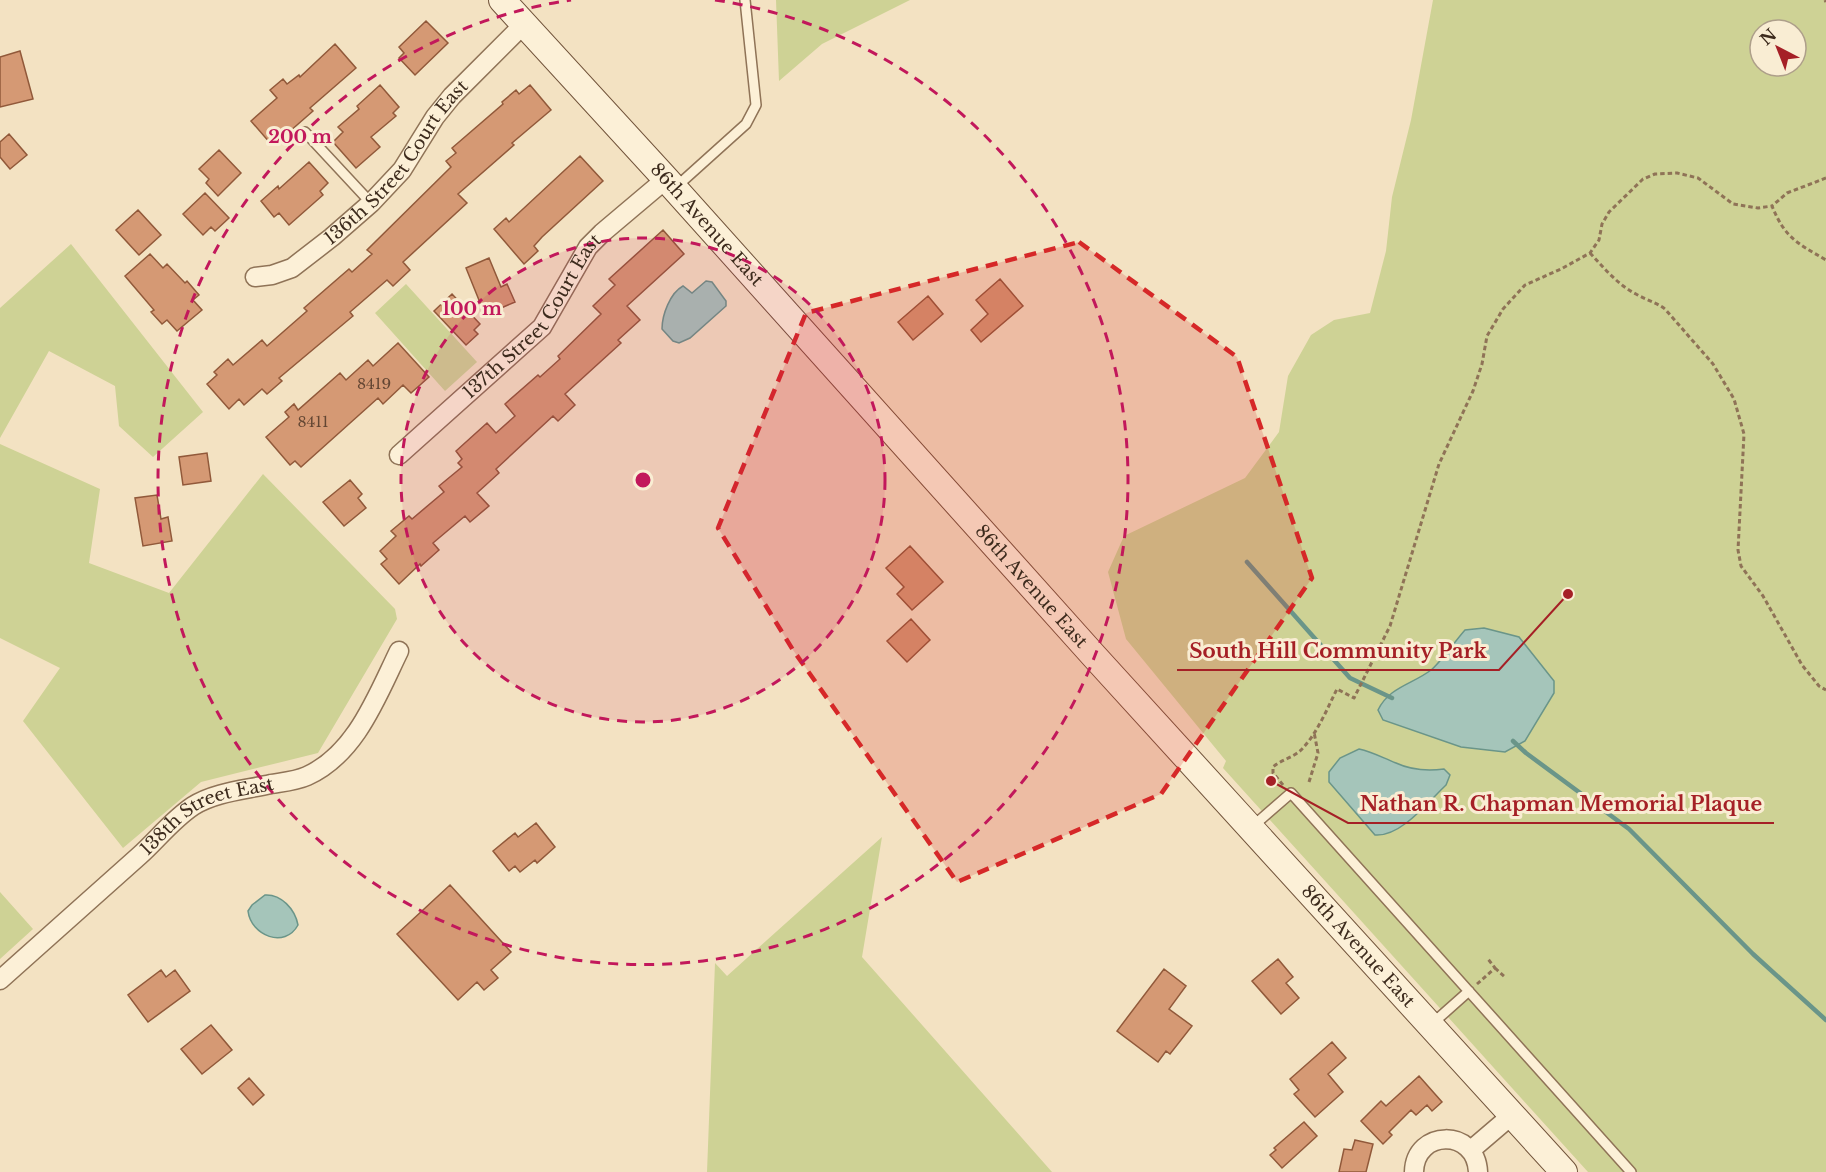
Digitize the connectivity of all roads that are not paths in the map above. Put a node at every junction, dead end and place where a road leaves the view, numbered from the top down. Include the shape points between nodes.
1 (502, 0) edge
2 (745, 0) edge
3 (524, 24) junction
4 (305, 132) dead end
5 (670, 184) junction
6 (371, 203) junction
7 (255, 277) dead end
8 (399, 455) dead end
9 (399, 651) dead end
10 (1251, 828) junction
11 (0, 980) edge
12 (1469, 992) junction
13 (1431, 1025) junction
14 (1512, 1115) junction
15 (1471, 1150) junction
16 (1414, 1172) edge
17 (1478, 1172) edge
18 (1564, 1172) edge
19 (1631, 1172) edge

1 - 3 street, 86th Avenue East
2 - 5 lane via 756,105 746,124
3 - 5 street, 86th Avenue East
3 - 6 street, 136th Street Court East via 452,96 402,170
4 - 6 lane
5 - 8 street, 137th Street Court East via 602,233 588,248 542,327
5 - 10 street, 86th Avenue East
6 - 7 street, 136th Street Court East via 292,268
9 - 11 street, 138th Street East via 369,713 352,739 325,766 305,777 228,793 194,805
10 - 12 lane via 1290,793
10 - 13 street, 86th Avenue East
12 - 13 lane
12 - 19 lane
13 - 14 street, 86th Avenue East
14 - 15 street
14 - 18 street, 86th Avenue East
15 - 16 street via 1454,1140 1438,1140 1423,1149
15 - 17 street

